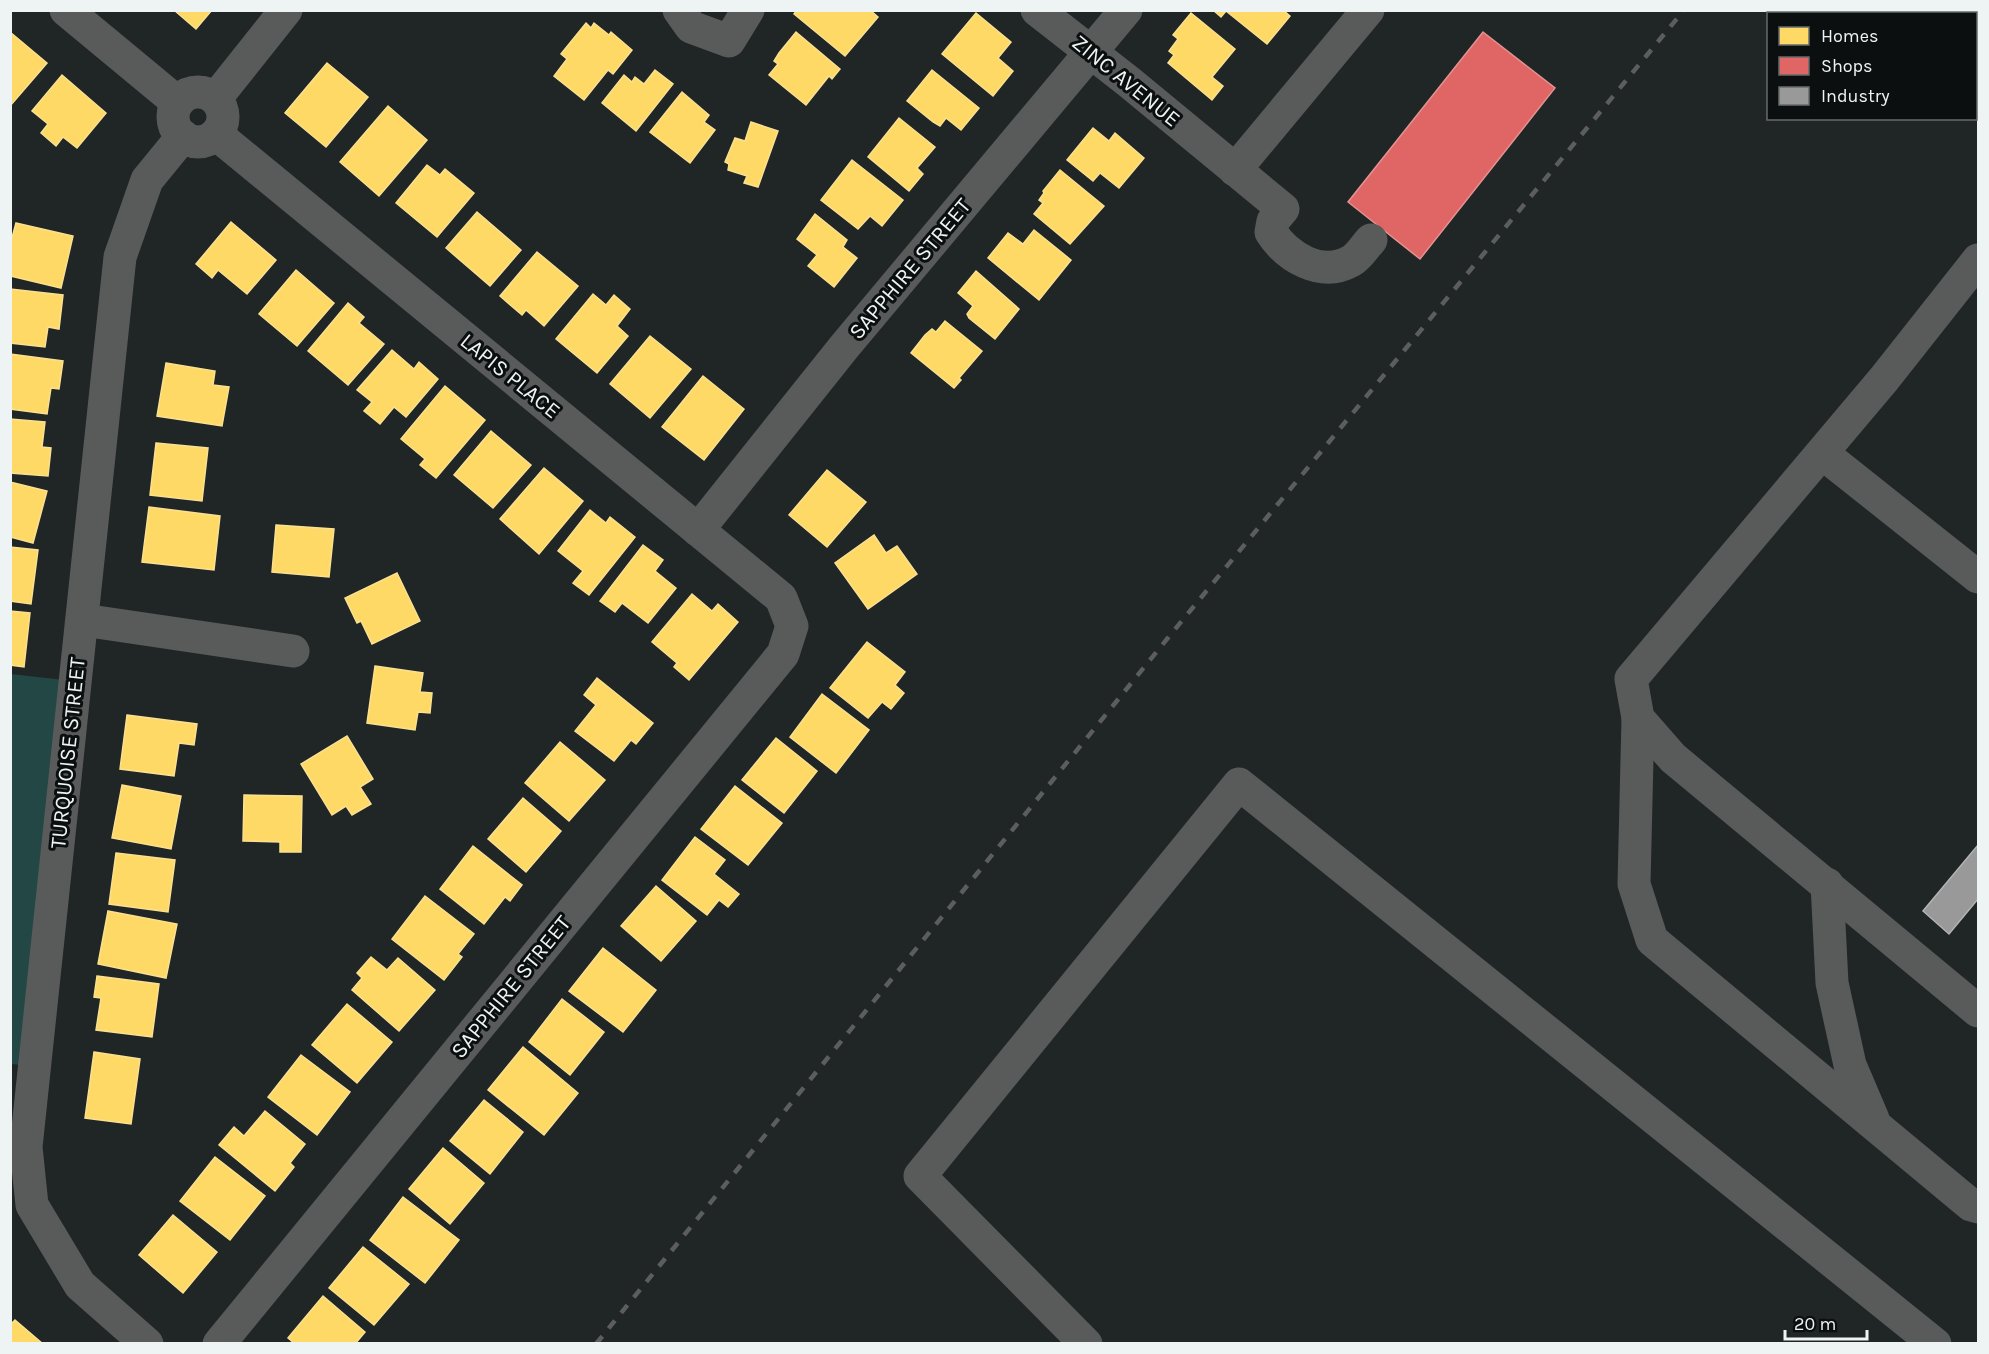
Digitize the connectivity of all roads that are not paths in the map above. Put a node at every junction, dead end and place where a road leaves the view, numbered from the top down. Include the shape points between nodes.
1 (66, 10) edge
2 (286, 10) edge
3 (679, 10) edge
4 (748, 10) edge
5 (1037, 10) edge
6 (1126, 10) edge
7 (1368, 10) edge
8 (1091, 53) junction
9 (216, 98) junction
10 (177, 102) junction
11 (216, 134) junction
12 (183, 136) junction
13 (1224, 161) junction
14 (1371, 240) dead end
15 (1978, 260) edge
16 (1822, 453) junction
17 (698, 530) junction
18 (1978, 577) edge
19 (83, 620) junction
20 (792, 626) joint
21 (293, 651) dead end
22 (1638, 718) junction
23 (1827, 884) junction
24 (1978, 1011) edge
25 (1875, 1123) junction
26 (1978, 1207) edge
27 (147, 1344) edge
28 (219, 1344) edge
29 (1086, 1344) edge
30 (1935, 1344) edge

1 - 10 street
2 - 9 street
3 - 4 street via 691,27 729,41
5 - 8 street, ZINC AVENUE
6 - 8 street, SAPPHIRE STREET
7 - 13 street
8 - 13 street, ZINC AVENUE
8 - 17 street, SAPPHIRE STREET via 844,347
9 - 10 street via 192,92
9 - 11 street via 224,118
10 - 12 street via 174,124
11 - 12 street via 201,142
11 - 17 street, LAPIS PLACE
12 - 19 street, TURQUOISE STREET via 147,180 120,256
13 - 14 street, ZINC AVENUE via 1283,209 1271,232 1281,247 1298,260 1313,266 1335,266 1352,261
15 - 16 street
16 - 18 street
16 - 22 street via 1631,679
17 - 20 street, LAPIS PLACE via 781,598
19 - 21 street
19 - 27 street, TURQUOISE STREET via 26,1147 33,1205 80,1286
20 - 28 street, SAPPHIRE STREET via 783,654
22 - 23 street via 1673,758
22 - 25 street via 1634,884 1652,940
23 - 24 street
23 - 25 street via 1832,983 1850,1065
25 - 26 street
29 - 30 street via 920,1176 1239,784

